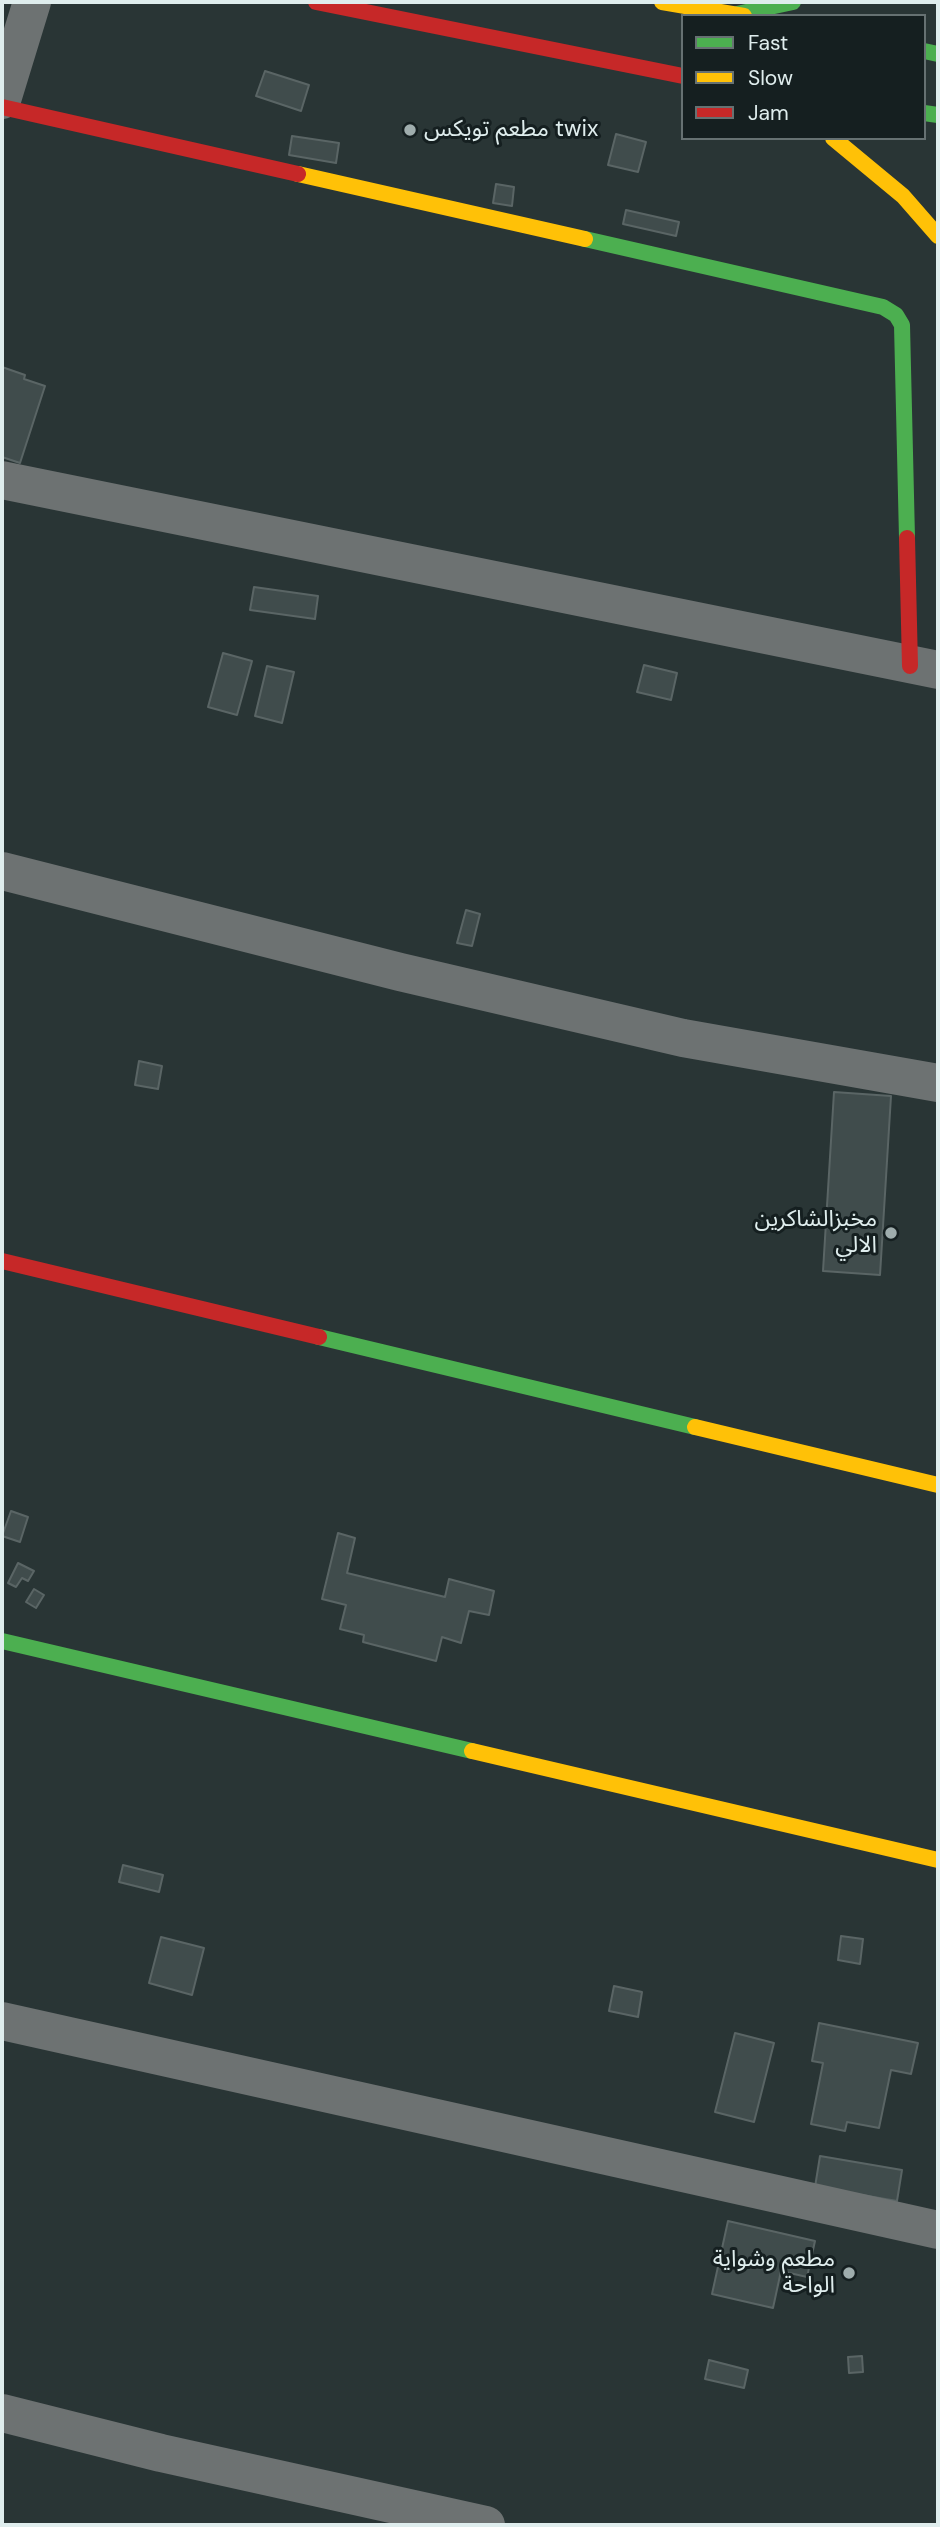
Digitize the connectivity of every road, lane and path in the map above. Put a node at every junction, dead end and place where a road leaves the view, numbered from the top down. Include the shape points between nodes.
1 (31, 2) edge
2 (316, 2) edge
3 (662, 2) edge
4 (793, 2) edge
5 (734, 14) edge
6 (744, 14) edge
7 (681, 76) edge
8 (2, 100) edge
9 (2, 107) edge
10 (836, 140) edge
11 (938, 236) edge
12 (2, 480) edge
13 (924, 668) edge
14 (2, 871) edge
15 (938, 1083) edge
16 (2, 1261) edge
17 (938, 1485) edge
18 (2, 1641) edge
19 (938, 1860) edge
20 (2, 2021) edge
21 (938, 2230) edge
22 (2, 2413) edge
23 (486, 2525) edge

1 - 8 street
2 - 7 main road
3 - 5 main road
4 - 6 main road
9 - 13 main road via 883,307 896,315 902,326
10 - 11 main road via 892,185
12 - 13 street
14 - 15 street via 683,1038
16 - 17 main road
18 - 19 main road
20 - 21 street
22 - 23 street

